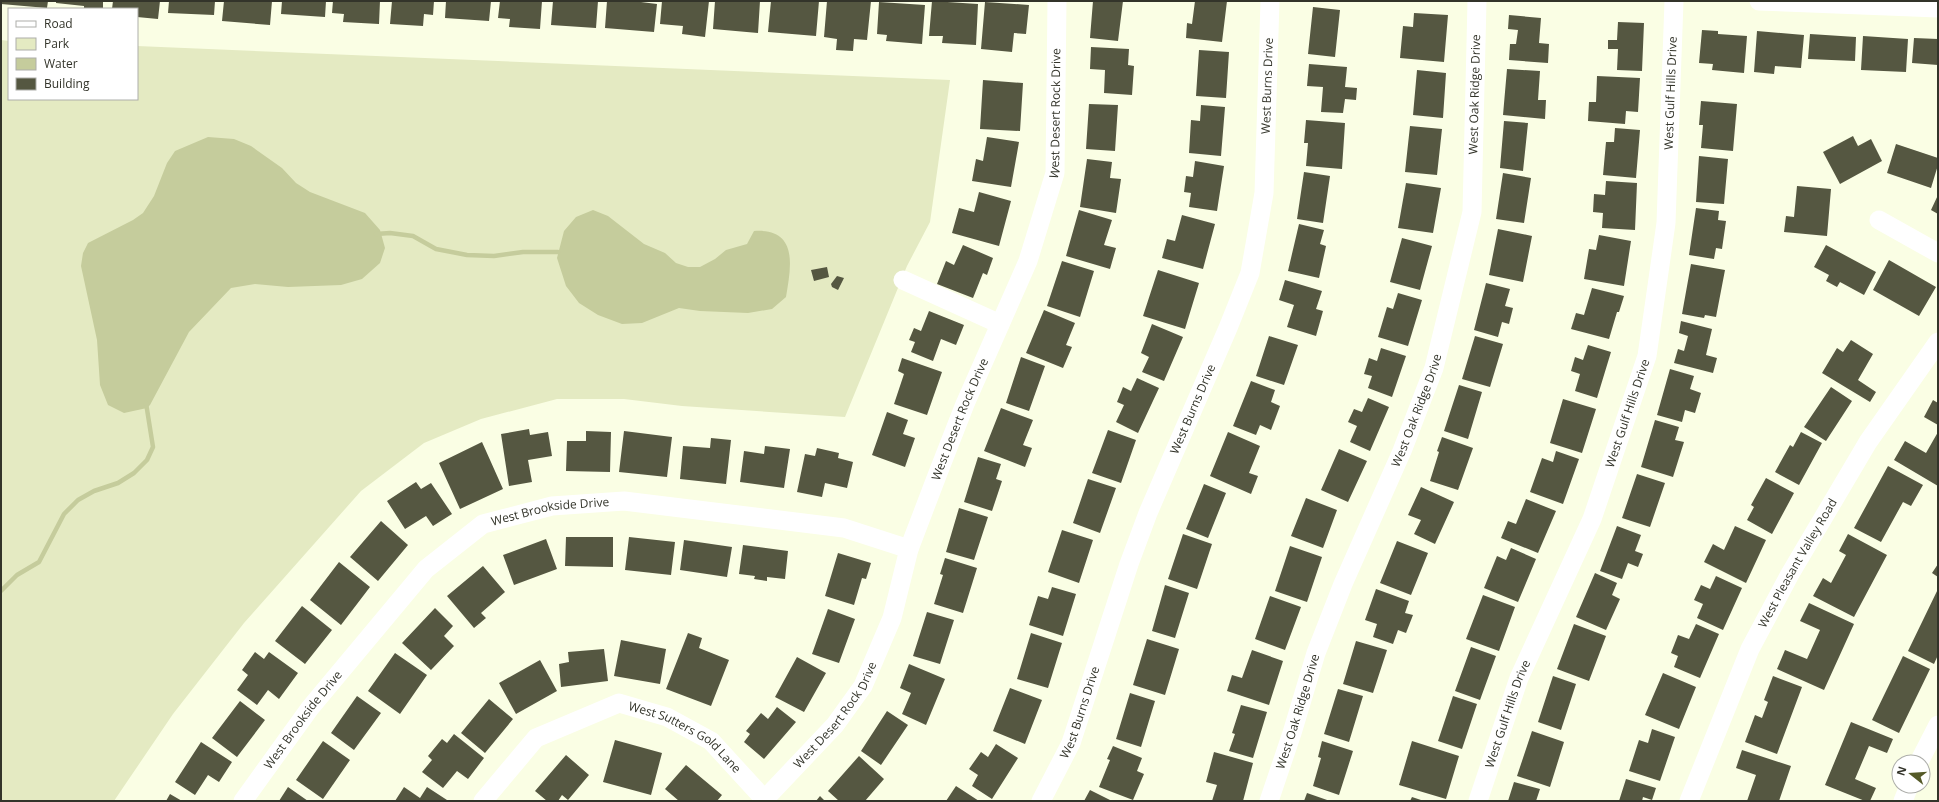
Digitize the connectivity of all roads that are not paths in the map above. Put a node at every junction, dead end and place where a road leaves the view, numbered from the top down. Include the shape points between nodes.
1 (1057, 1) edge
2 (1270, 1) edge
3 (1477, 1) edge
4 (1674, 1) edge
5 (1759, 1) edge
6 (1938, 8) edge
7 (1879, 220) dead end
8 (1938, 254) edge
9 (903, 280) dead end
10 (1000, 324) junction
11 (1938, 342) edge
12 (909, 549) junction
13 (1938, 725) edge
14 (1923, 754) edge
15 (764, 800) edge
16 (243, 801) edge
17 (483, 801) edge
18 (1040, 801) edge
19 (1269, 801) edge
20 (1478, 801) edge
21 (1689, 801) edge

1 - 10 street, West Desert Rock Drive via 1055,173 1028,261
2 - 18 street, West Burns Drive via 1264,193 1250,273 1148,513 1071,743
3 - 19 street, West Oak Ridge Drive via 1472,212 1434,368 1319,646
4 - 20 street, West Gulf Hills Drive via 1666,223 1646,356 1592,519 1519,678
5 - 6 street
7 - 8 street
9 - 10 street
10 - 12 street, West Desert Rock Drive via 965,404
11 - 21 street, West Pleasant Valley Road via 1868,442 1790,574 1750,649
12 - 15 street, West Desert Rock Drive via 892,618 863,686 835,725
12 - 16 street, West Brookside Drive via 844,528 624,501 552,506 483,524 426,569 310,708
13 - 14 street
15 - 17 street, West Sutters Gold Lane via 712,741 667,717 620,703 536,738

